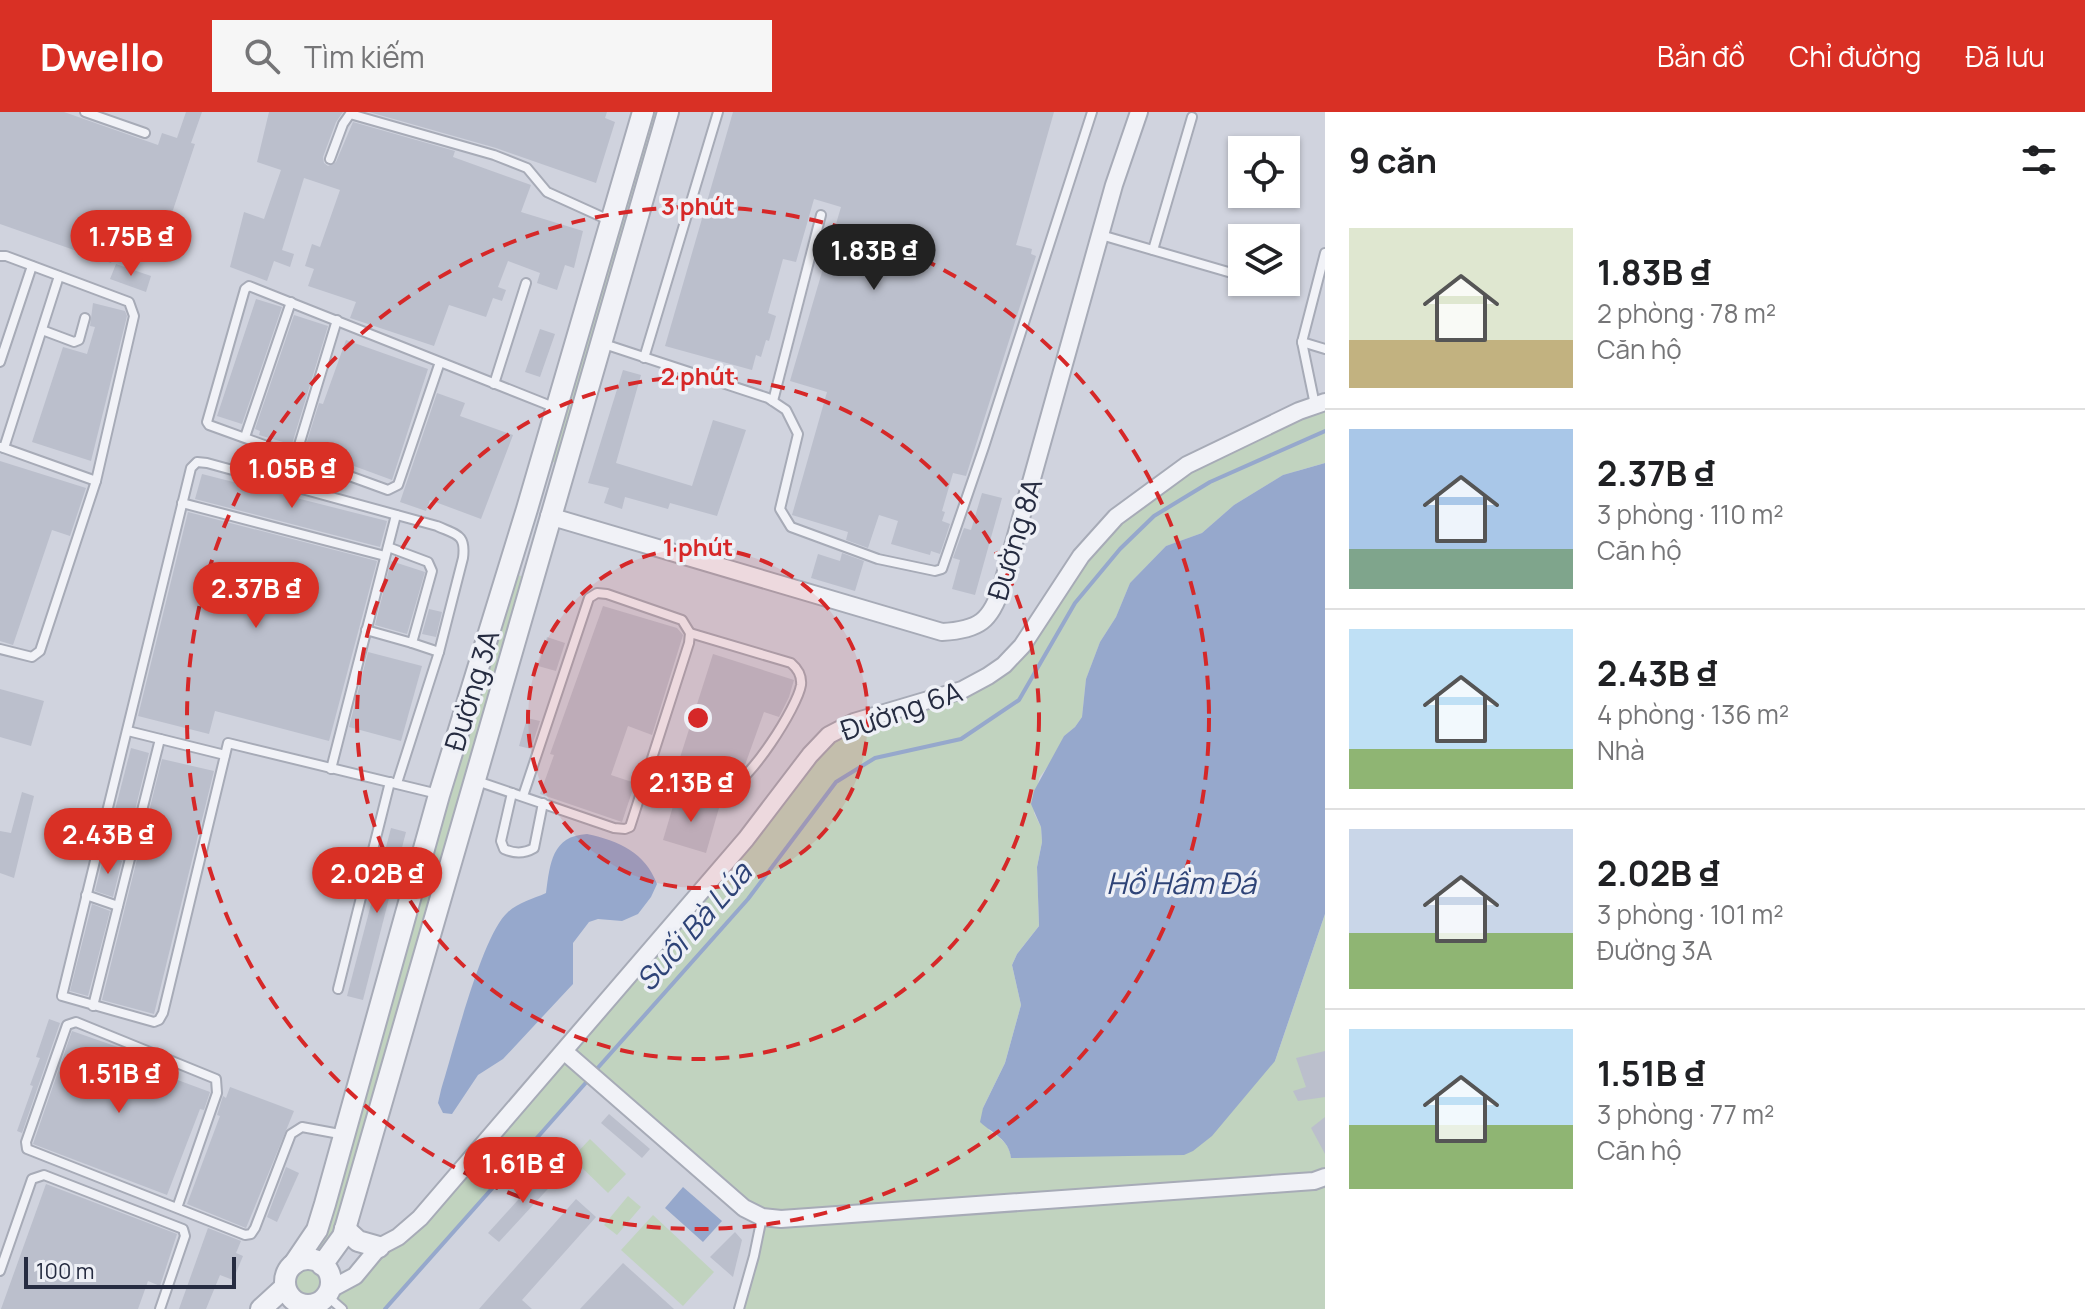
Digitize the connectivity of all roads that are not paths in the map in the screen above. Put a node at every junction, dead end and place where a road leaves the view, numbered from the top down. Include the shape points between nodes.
1 (85, 112) edge
2 (643, 112) edge
3 (668, 112) edge
4 (718, 112) edge
5 (1092, 112) edge
6 (1139, 112) edge
7 (1192, 117) dead end
8 (145, 133) dead end
9 (330, 159) dead end
10 (821, 215) dead end
11 (612, 221) junction
12 (1101, 235) junction
13 (1153, 250) junction
14 (1325, 253) edge
15 (0, 256) edge
16 (32, 266) junction
17 (1228, 272) edge
18 (59, 276) junction
19 (526, 283) dead end
20 (291, 302) junction
21 (85, 318) dead end
22 (337, 320) junction
23 (42, 330) junction
24 (1302, 342) junction
25 (601, 343) junction
26 (1325, 349) edge
27 (644, 358) junction
28 (0, 362) edge
29 (440, 362) junction
30 (494, 384) junction
31 (773, 401) junction
32 (1320, 404) edge
33 (556, 408) junction
34 (245, 437) junction
35 (2, 448) edge
36 (296, 455) junction
37 (96, 481) junction
38 (182, 503) junction
39 (527, 509) junction
40 (396, 515) junction
41 (549, 516) junction
42 (386, 552) junction
43 (366, 630) junction
44 (690, 633) junction
45 (412, 643) junction
46 (0, 649) edge
47 (439, 652) junction
48 (128, 731) junction
49 (160, 739) junction
50 (225, 755) junction
51 (331, 769) junction
52 (648, 772) junction
53 (474, 779) junction
54 (394, 782) junction
55 (512, 793) junction
56 (439, 795) junction
57 (523, 796) junction
58 (543, 803) junction
59 (98, 846) junction
60 (131, 856) junction
61 (86, 895) junction
62 (118, 906) junction
63 (338, 989) dead end
64 (93, 1006) junction
65 (570, 1057) junction
66 (345, 1135) junction
67 (1325, 1177) edge
68 (177, 1208) junction
69 (762, 1217) junction
70 (345, 1229) junction
71 (379, 1247) junction
72 (294, 1264) junction
73 (322, 1265) junction
74 (0, 1271) edge
75 (285, 1287) junction
76 (332, 1298) edge
77 (299, 1306) edge
78 (160, 1309) edge
79 (261, 1309) edge
80 (739, 1309) edge

1 - 8 lane
2 - 11 street, Đường 3A
3 - 25 street, Đường 3A
4 - 27 lane
5 - 31 lane via 942,569 878,559 791,527 780,509 798,434 786,410
6 - 12 street, Đường 8A
7 - 13 lane
9 - 11 lane via 350,114 527,168 547,192
10 - 31 lane
11 - 33 street, Đường 3A
12 - 13 lane
12 - 41 street, Đường 8A via 1002,586 995,608 982,623 942,632
13 - 17 lane
14 - 24 lane
15 - 16 lane
16 - 18 lane
16 - 28 lane
18 - 23 lane
18 - 37 lane via 129,302 134,316
19 - 30 lane
20 - 22 lane
20 - 34 lane
20 - 34 lane via 254,287 245,289 207,419 209,425
21 - 23 lane via 74,342
22 - 29 lane
22 - 36 lane
23 - 35 lane
24 - 26 lane
24 - 32 lane
25 - 27 lane
25 - 41 street, Đường 3A
27 - 31 lane
29 - 30 lane
29 - 36 lane via 394,489
30 - 33 lane
32 - 65 street, Đường 6A via 1187,465 1116,517 1081,556 1022,646 988,676 962,690 854,722 829,735
33 - 39 street, Đường 3A
34 - 36 lane
35 - 37 lane
37 - 46 lane via 40,651 32,657
38 - 40 lane via 197,462
38 - 42 lane
38 - 48 lane
39 - 41 street
39 - 56 street, Đường 3A
40 - 42 lane
40 - 47 lane via 461,536 465,545
41 - 53 street, Đường 3A
42 - 43 lane
42 - 45 lane via 431,566
43 - 45 lane
43 - 51 lane
44 - 52 lane
44 - 52 lane via 791,663 801,684 789,717 735,785 720,788
44 - 57 lane via 682,620 607,594 589,598
45 - 47 lane
47 - 54 lane
48 - 49 lane
48 - 59 lane
49 - 50 lane
49 - 60 lane
50 - 51 lane via 232,742
50 - 64 lane via 163,1013 154,1022
51 - 54 lane
52 - 58 lane via 625,829
53 - 55 lane
53 - 70 street, Đường 3A
54 - 56 lane
54 - 63 lane
55 - 57 lane
55 - 58 lane via 501,841 512,853 534,848
56 - 66 street, Đường 3A
57 - 58 lane
59 - 60 lane
59 - 61 lane
60 - 62 lane
61 - 62 lane
61 - 64 lane via 62,996
62 - 64 lane
65 - 69 street via 744,1208
65 - 71 street, Đường 6A via 420,1218
66 - 68 lane via 302,1127 291,1134 251,1234
66 - 72 street, Đường 3A via 317,1230
67 - 69 street
68 - 68 lane via 27,1149 67,1025 76,1022 216,1079 217,1093
69 - 80 lane
70 - 71 street via 358,1241
70 - 73 street, Đường 3A
71 - 76 street, Đường 6A
72 - 73 street via 309,1259
72 - 75 street
73 - 76 street via 329,1274
74 - 78 lane via 32,1179 44,1175 183,1229
75 - 77 street
75 - 79 street
76 - 77 street

